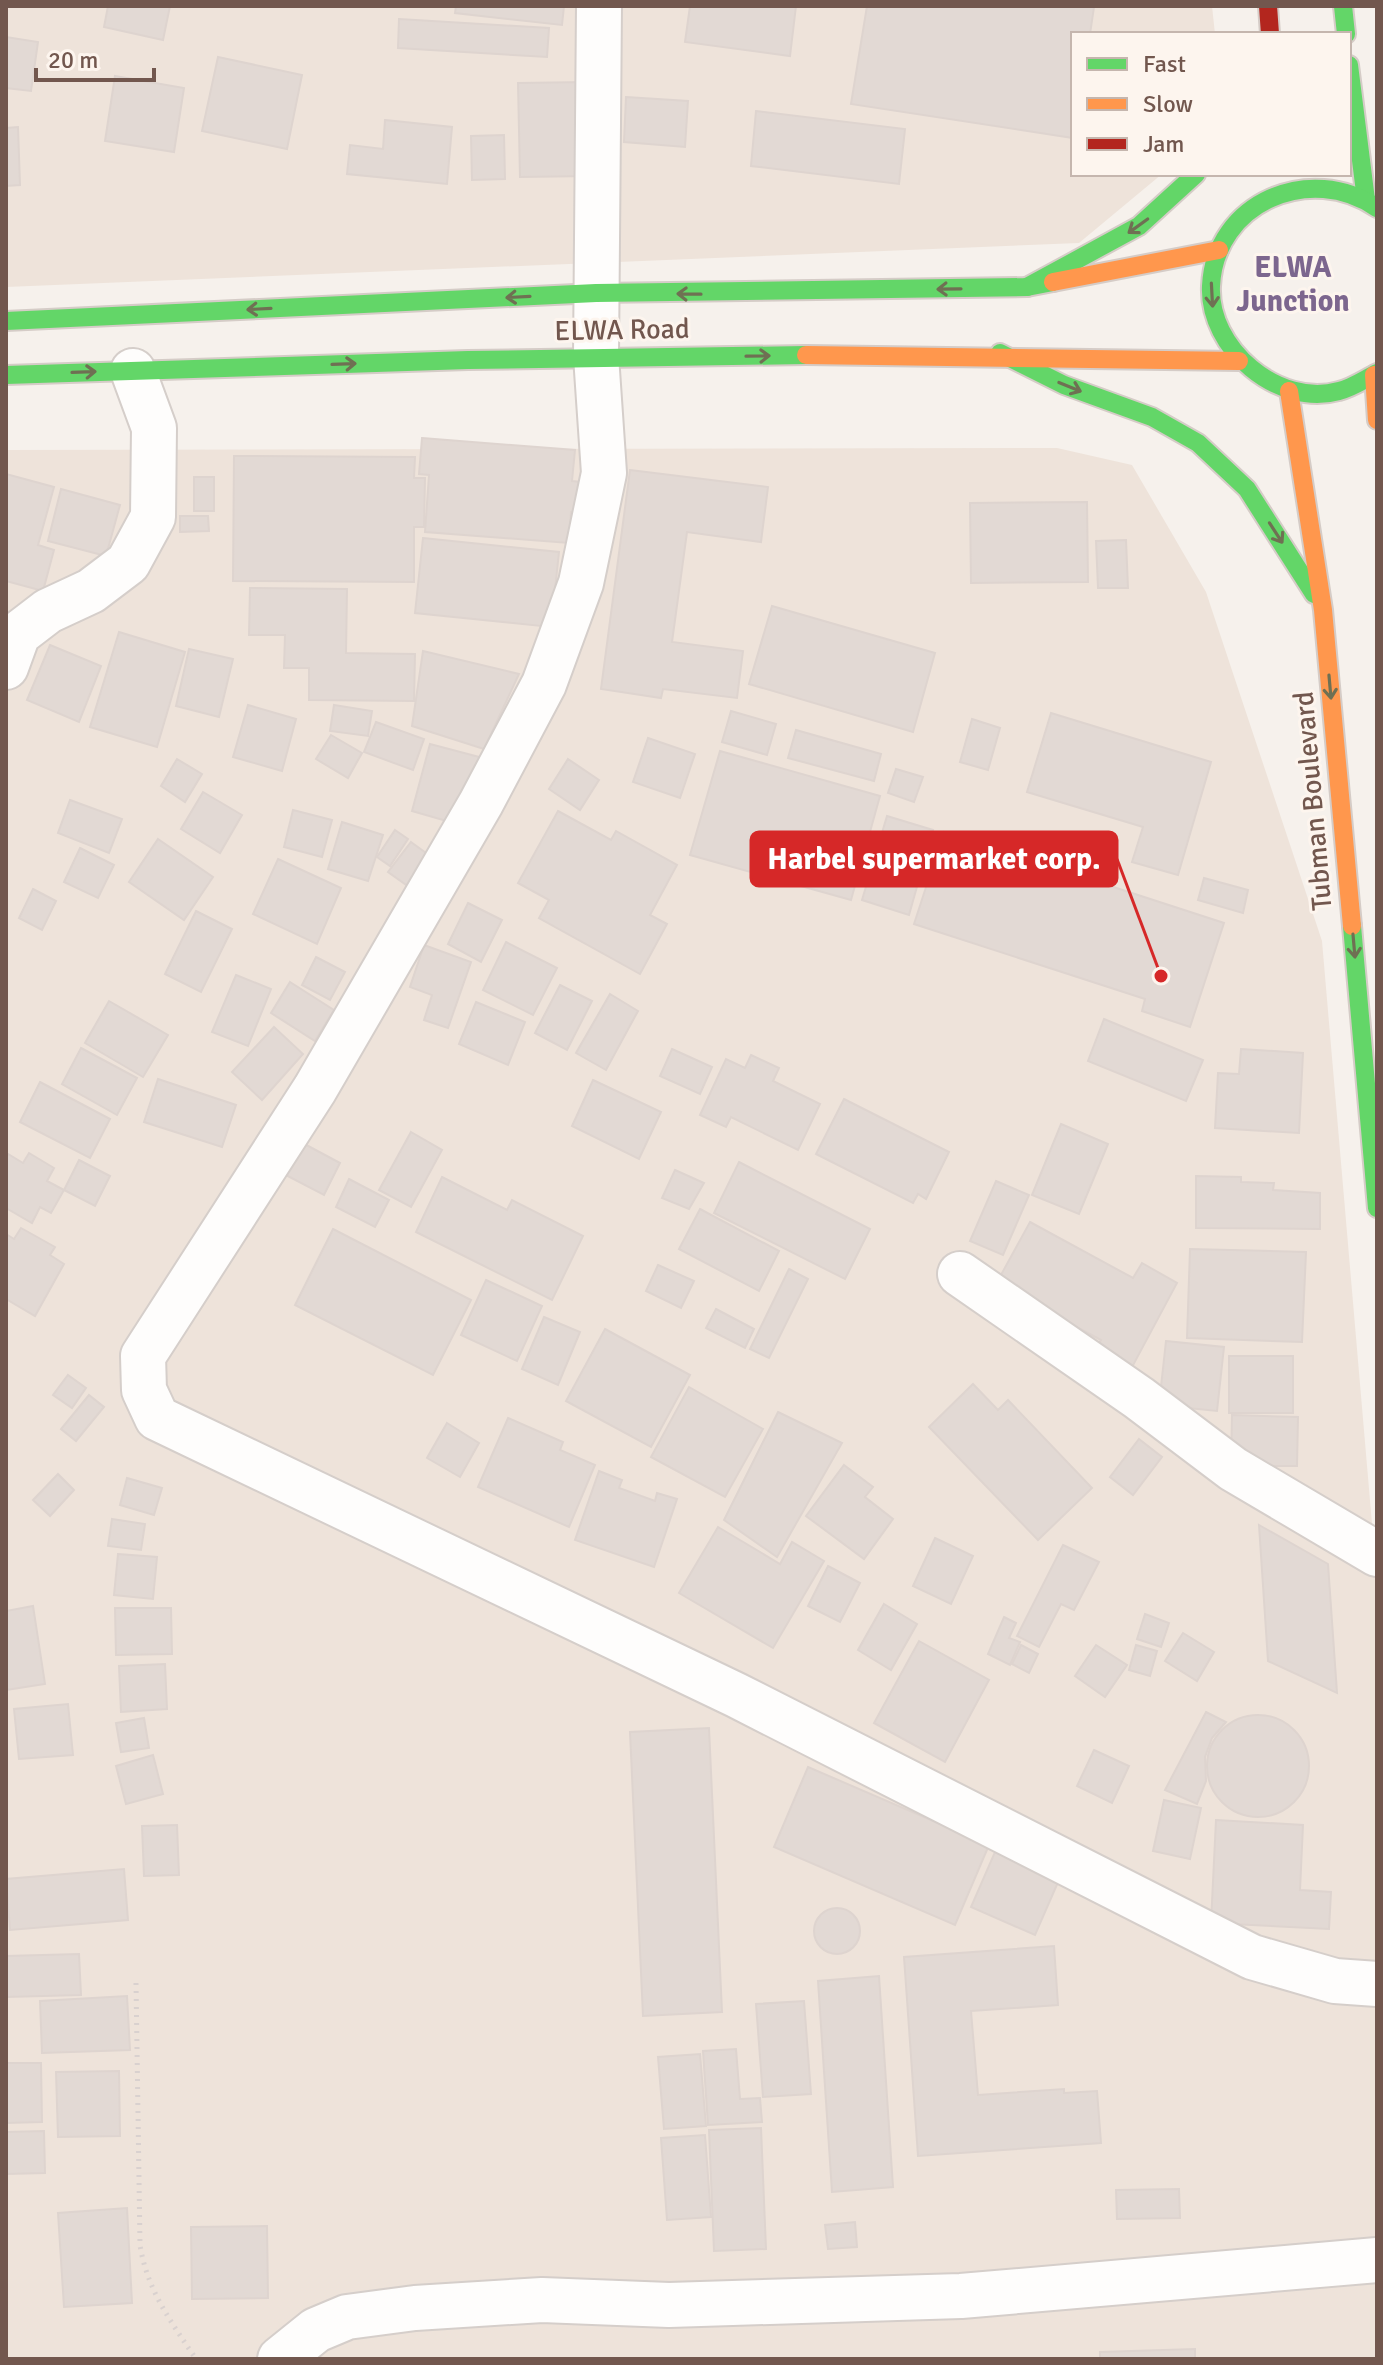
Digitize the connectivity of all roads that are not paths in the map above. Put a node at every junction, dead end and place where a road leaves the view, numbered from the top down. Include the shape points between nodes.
1 (599, 6) edge
2 (1268, 6) edge
3 (1343, 6) edge
4 (1270, 32) edge
5 (1346, 32) edge
6 (1351, 77) edge
7 (1194, 176) edge
8 (1281, 183) edge
9 (1372, 204) edge
10 (1219, 250) junction
11 (1027, 287) junction
12 (596, 293) junction
13 (6, 321) edge
14 (1000, 353) junction
15 (596, 356) junction
16 (1239, 361) junction
17 (133, 371) junction
18 (1376, 374) edge
19 (6, 375) edge
20 (1289, 391) junction
21 (1377, 420) edge
22 (1323, 610) junction
23 (8, 680) edge
24 (1377, 1208) edge
25 (960, 1274) dead end
26 (1377, 1554) edge
27 (1377, 1984) edge
28 (1377, 2260) edge
29 (274, 2356) edge

1 - 12 street
2 - 4 main road
3 - 5 main road
6 - 9 main road
7 -> 11 main road via 1116,242
8 - 9 main road via 1340,189
8 - 10 main road via 1234,224
10 - 11 main road, ELWA Road
10 -> 16 main road via 1212,279 1213,309 1222,337
11 -> 12 main road, ELWA Road
12 -> 13 main road, ELWA Road
12 - 15 street
15 -> 14 main road, ELWA Road
14 - 16 main road, ELWA Road
14 -> 22 main road via 1064,385 1152,417 1198,443 1247,489
17 -> 15 main road, ELWA Road
15 - 27 street via 604,473 581,583 544,684 315,1089 143,1356 144,1390 157,1418 736,1695 1252,1957 1335,1981
16 - 20 main road via 1262,380
19 -> 17 main road, ELWA Road
17 - 23 street via 154,428 153,517 128,563 18,634
18 - 20 main road via 1348,389 1319,394
18 - 21 main road
20 - 22 main road, Tubman Boulevard
22 -> 24 main road, Tubman Boulevard
25 - 26 street via 1233,1469
28 - 29 street via 961,2296 669,2305 542,2300 415,2308 347,2317

